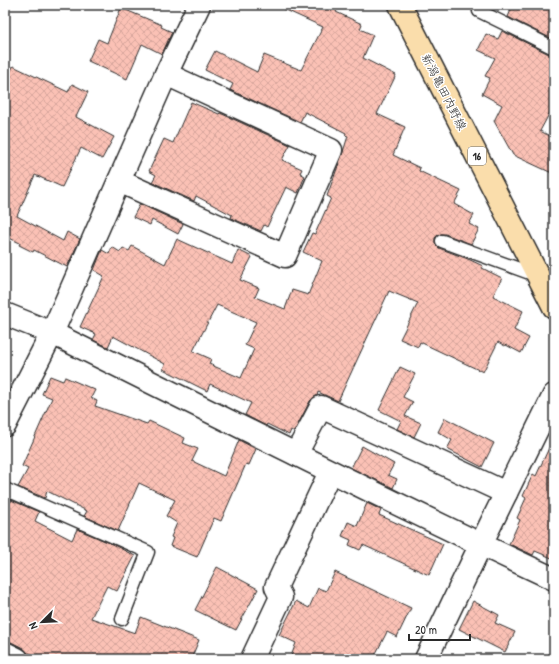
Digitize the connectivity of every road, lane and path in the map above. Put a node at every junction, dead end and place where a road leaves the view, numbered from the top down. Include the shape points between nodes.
1 (200, 5) edge
2 (400, 5) edge
3 (480, 11) dead end
4 (554, 48) edge
5 (166, 74) junction
6 (119, 181) junction
7 (442, 241) dead end
8 (538, 277) junction
9 (554, 308) edge
10 (5, 314) edge
11 (52, 333) junction
12 (554, 395) edge
13 (5, 426) edge
14 (296, 454) junction
15 (330, 472) junction
16 (5, 489) edge
17 (506, 493) junction
18 (481, 544) junction
19 (554, 579) edge
20 (122, 619) dead end
21 (5, 653) edge
22 (17, 659) edge
23 (252, 659) edge
24 (426, 659) edge

1 - 5 street
2 - 8 main road, 新潟亀田内野線 / 16
3 - 4 lane
5 - 6 street
5 - 6 street via 331,150 285,256
6 - 11 street
7 - 8 lane
8 - 9 main road, 新潟亀田内野線 / 16
10 - 11 street
11 - 13 street
11 - 14 street
12 - 17 street
14 - 15 street
14 - 17 street via 321,406
15 - 18 street
15 - 23 street via 276,587 281,597
16 - 20 lane via 148,552
17 - 18 street
18 - 19 street
18 - 24 street
21 - 22 street

